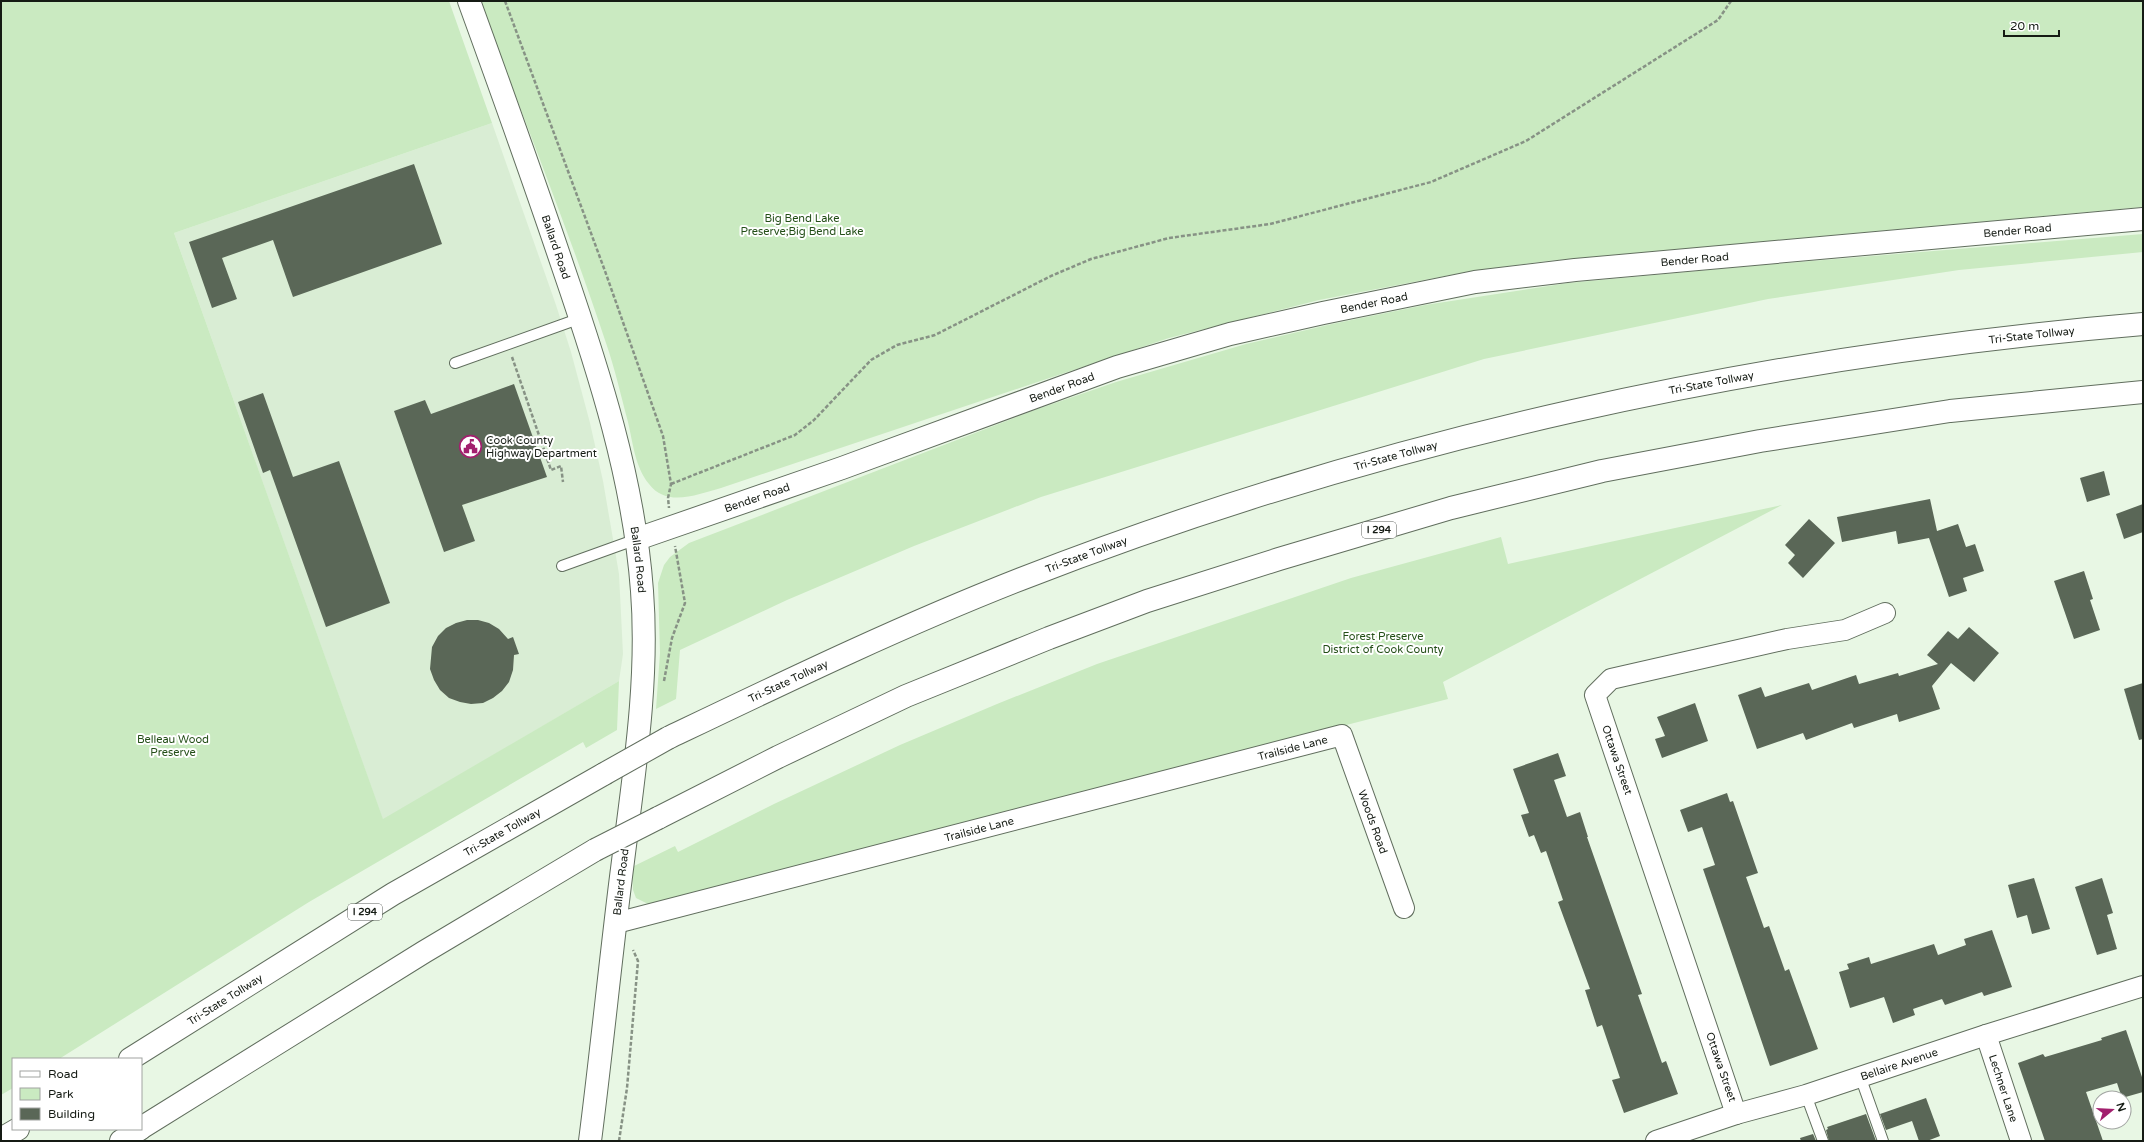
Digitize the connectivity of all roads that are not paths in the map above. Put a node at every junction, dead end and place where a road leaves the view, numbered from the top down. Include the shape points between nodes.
1 (469, 1) edge
2 (2143, 219) edge
3 (581, 318) junction
4 (2143, 324) edge
5 (455, 363) dead end
6 (2143, 392) edge
7 (637, 539) junction
8 (562, 566) dead end
9 (1886, 613) dead end
10 (1342, 735) joint
11 (1404, 908) dead end
12 (616, 923) junction
13 (2143, 986) edge
14 (1986, 1035) junction
15 (132, 1058) edge
16 (1860, 1076) junction
17 (1806, 1094) junction
18 (1736, 1114) junction
19 (142, 1128) edge
20 (16, 1130) edge
21 (138, 1130) edge
22 (1, 1140) edge
23 (121, 1141) edge
24 (590, 1141) edge
25 (1656, 1141) edge
26 (1823, 1141) edge
27 (1883, 1141) edge
28 (2021, 1141) edge

1 - 3 main road, Ballard Road
2 - 7 main road, Bender Road via 1575,270 1475,282 1230,334 1124,365 842,468
3 - 5 lane
3 - 7 main road, Ballard Road via 605,394
4 - 15 main road, Tri-State Tollway / I 294, bridge via 1947,345 1789,368 1566,412 1358,466 1164,528 1022,579 876,640 668,738 393,894
6 - 19 main road, I 294, bridge via 1950,411 1760,441 1602,471 1450,508 1154,599 906,696 778,757 595,850 424,952
7 - 8 lane
7 - 12 main road, Ballard Road via 643,594 643,646 637,762
9 - 18 street, Ottawa Street via 1845,630 1787,639 1610,679 1595,696
10 - 11 street, Woods Road
10 - 12 street, Trailside Lane
12 - 24 main road, Ballard Road
13 - 14 street, Bellaire Avenue
14 - 16 street, Bellaire Avenue
14 - 28 street, Lechner Lane
16 - 17 street, Bellaire Avenue
16 - 27 lane
17 - 18 street, Bellaire Avenue
17 - 26 lane
18 - 25 street, Bellaire Avenue
20 - 22 main road
21 - 23 main road, I 294

